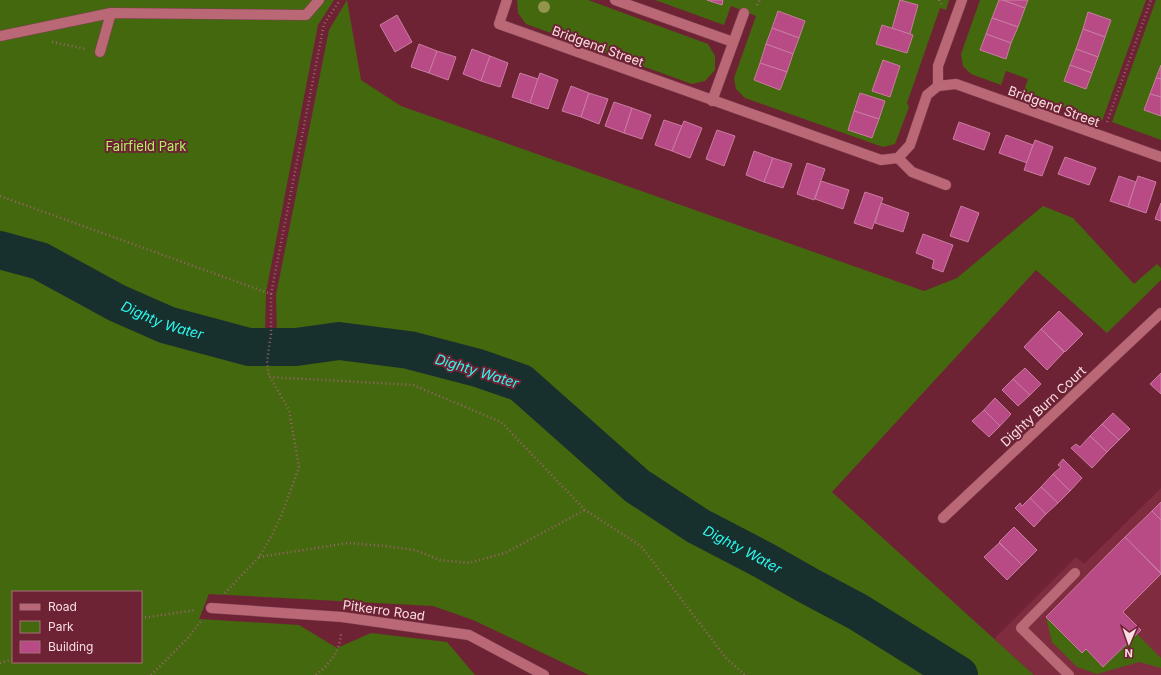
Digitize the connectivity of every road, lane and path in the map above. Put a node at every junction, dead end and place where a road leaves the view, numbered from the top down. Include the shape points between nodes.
1 (319, 0) edge
2 (340, 0) edge
3 (507, 0) edge
4 (615, 0) edge
5 (962, 0) edge
6 (1151, 0) edge
7 (111, 13) junction
8 (744, 13) dead end
9 (0, 36) edge
10 (46, 41) dead end
11 (733, 42) junction
12 (100, 52) joint
13 (938, 86) junction
14 (712, 101) junction
15 (1101, 136) junction
16 (1161, 157) edge
17 (898, 158) junction
18 (946, 185) dead end
19 (0, 196) edge
20 (271, 294) junction
21 (1161, 313) edge
22 (269, 377) junction
23 (585, 510) junction
24 (943, 518) dead end
25 (259, 557) junction
26 (1074, 573) dead end
27 (211, 608) junction
28 (342, 617) junction
29 (142, 618) edge
30 (12, 659) edge
31 (0, 663) edge
32 (321, 671) junction
33 (152, 675) edge
34 (316, 675) edge
35 (321, 675) edge
36 (544, 675) edge
37 (745, 675) edge
38 (1069, 675) edge

1 - 7 street via 306,15
2 - 20 path via 324,24
3 - 14 street, Bridgend Street via 499,24
4 - 11 street
5 - 13 street via 938,66
6 - 15 path
7 - 9 street
7 - 12 street
8 - 11 street
10 - 12 path
11 - 14 street
13 - 15 street, Bridgend Street via 956,84
13 - 17 street via 928,95 910,145
14 - 17 street, Bridgend Street via 881,160
15 - 16 street, Bridgend Street
17 - 18 street via 912,172
19 - 20 path
20 - 22 path via 271,334 267,362
21 - 24 street, Dighty Burn Court
22 - 23 path via 413,385 501,422
22 - 25 path via 289,410 299,468 282,514
23 - 25 path via 505,553 469,563 440,560 415,550 348,543
23 - 37 path via 641,546 726,658
25 - 27 path
26 - 38 street via 1021,628
27 - 28 street, Pitkerro Road
27 - 29 path
27 - 33 path via 187,639
28 - 32 path via 340,644
28 - 36 street, Pitkerro Road via 469,635
30 - 31 path
32 - 34 path
32 - 35 path

